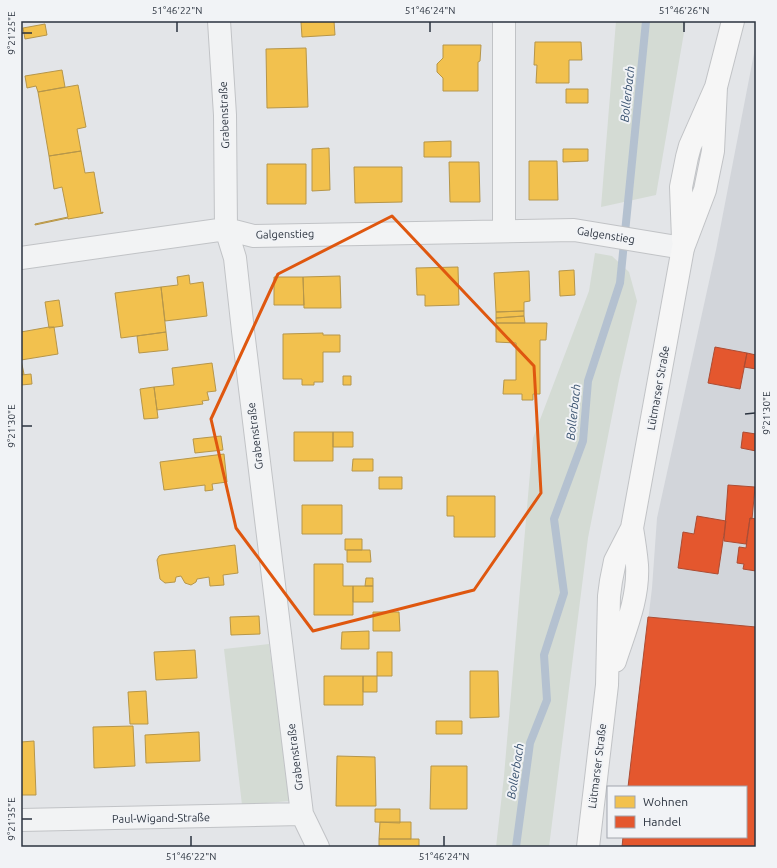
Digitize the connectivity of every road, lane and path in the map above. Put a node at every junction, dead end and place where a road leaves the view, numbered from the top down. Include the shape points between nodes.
1 (219, 21) edge
2 (504, 21) edge
3 (733, 21) edge
4 (226, 229) junction
5 (504, 231) junction
6 (683, 248) junction
7 (21, 258) edge
8 (302, 814) junction
9 (21, 820) edge
10 (318, 847) edge
11 (588, 847) edge

1 - 4 street, Grabenstraße via 225,115
2 - 5 street
3 - 6 main road, Lütmarser Straße via 716,87 690,146 680,187
4 - 5 street, Galgenstieg via 254,236
4 - 7 street, Galgenstieg
4 - 8 street, Grabenstraße via 235,258
5 - 6 street, Galgenstieg via 574,230
6 - 11 main road, Lütmarser Straße via 632,528 637,566 634,603 607,685
8 - 9 street, Paul-Wigand-Straße
8 - 10 street, Grabenstraße

